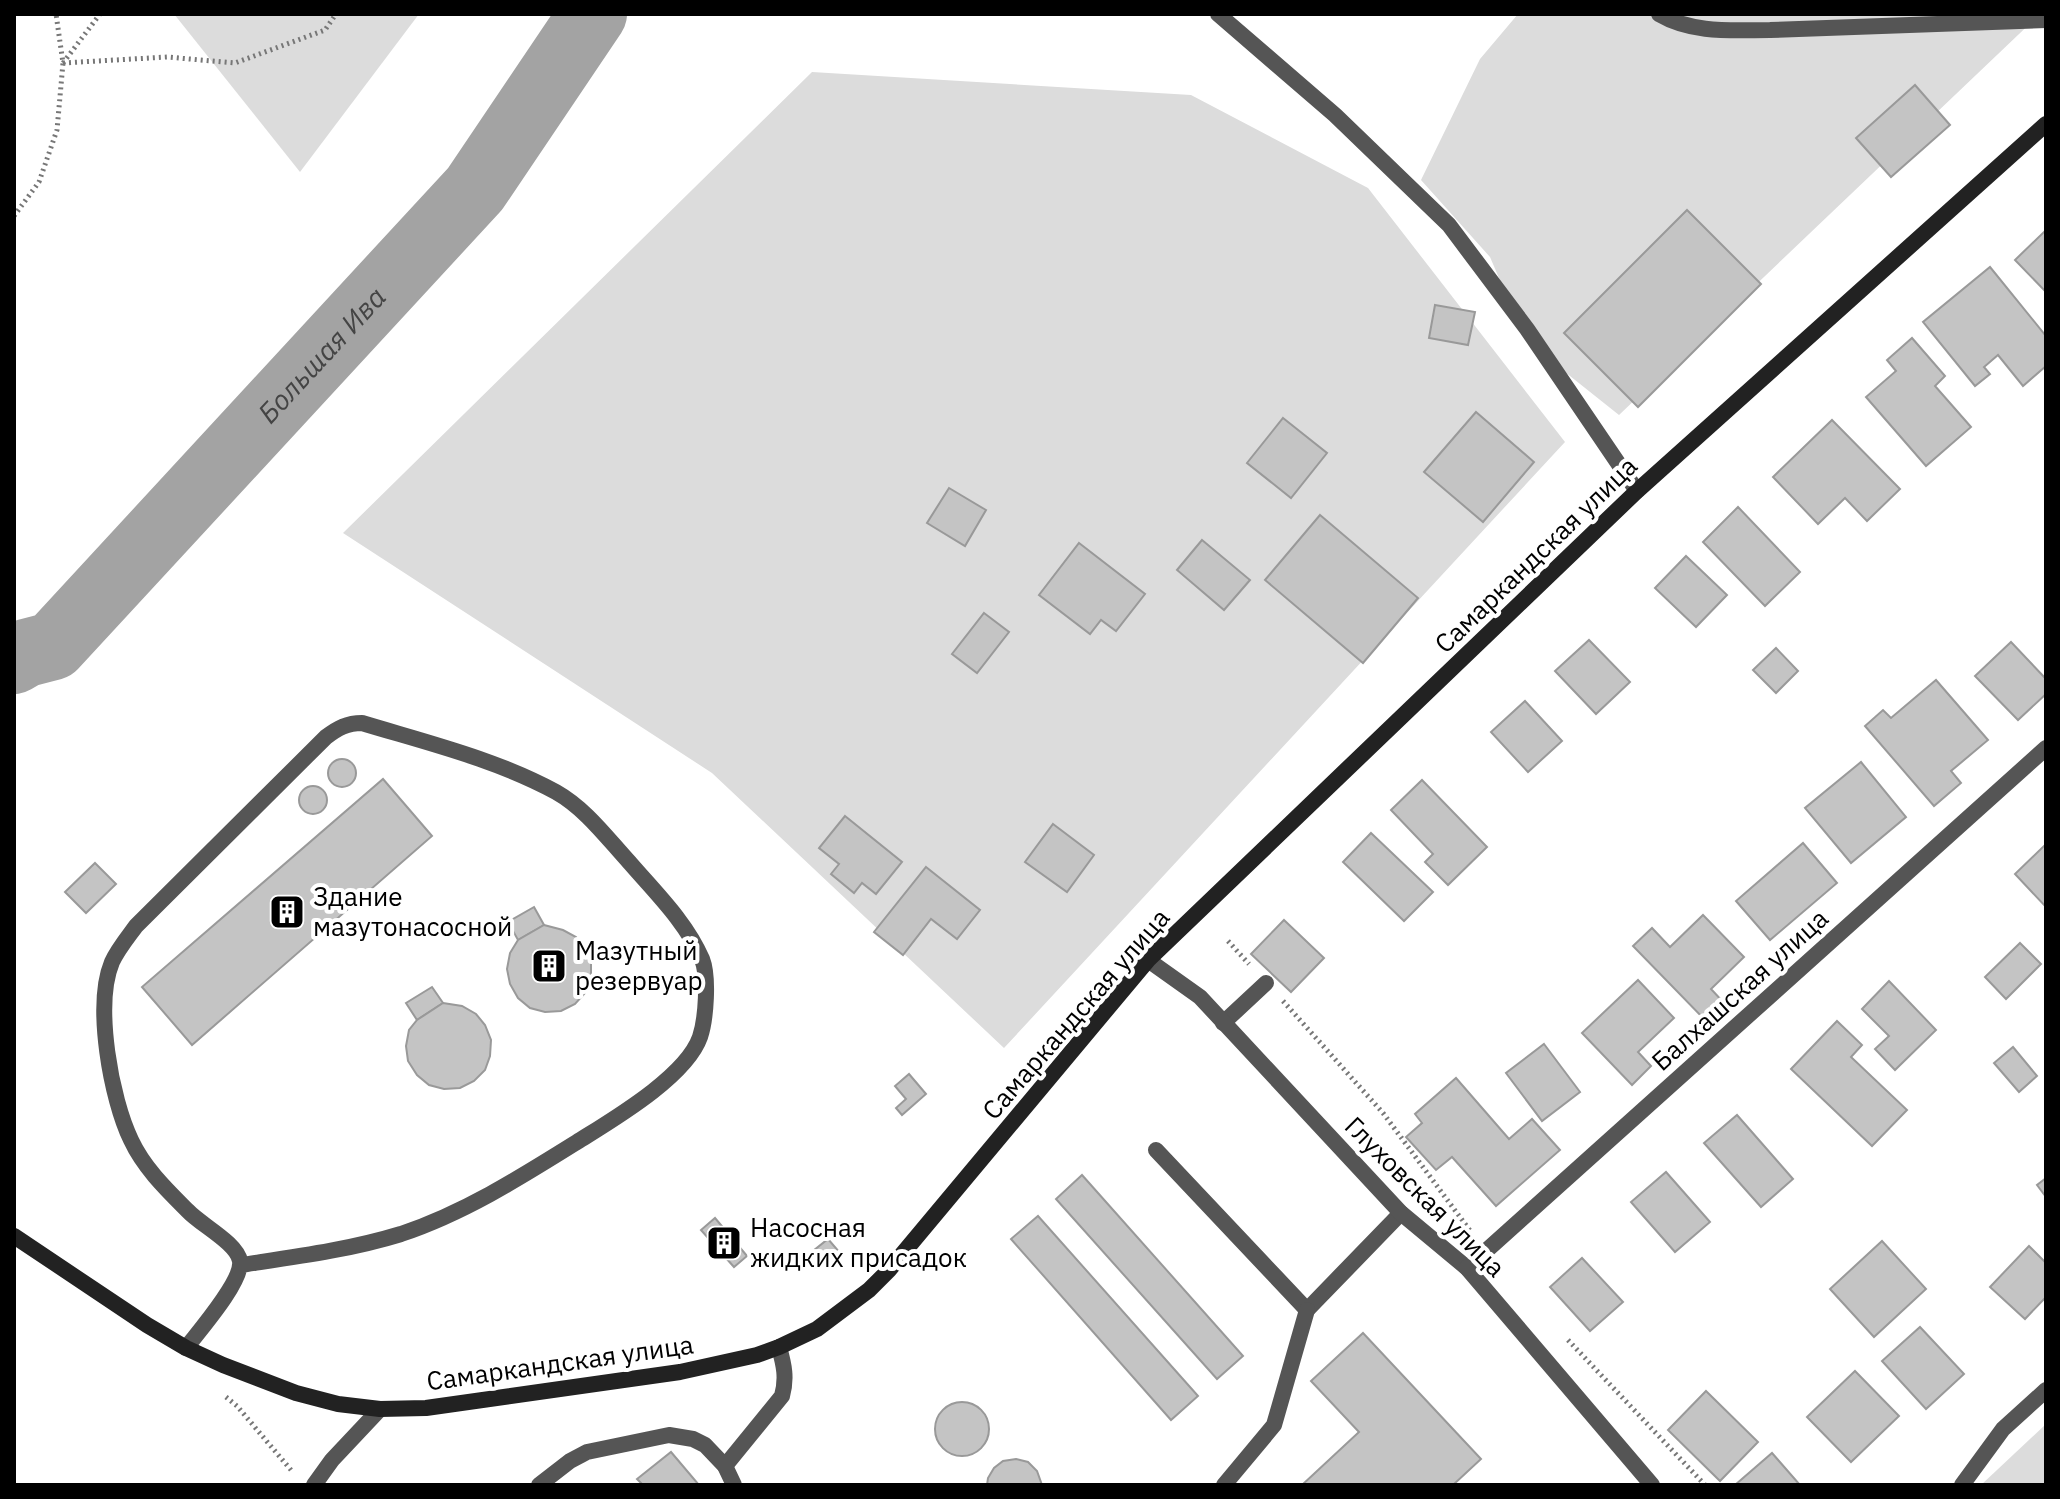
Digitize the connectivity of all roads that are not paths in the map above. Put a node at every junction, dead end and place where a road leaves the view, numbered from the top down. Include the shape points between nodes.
1 (1218, 14) edge
2 (1659, 14) edge
3 (2046, 20) edge
4 (2046, 124) edge
5 (1637, 491) junction
6 (2046, 748) edge
7 (1148, 960) junction
8 (1266, 983) road end
9 (1223, 1023) junction
10 (1156, 1150) dead end
11 (1401, 1213) junction
12 (14, 1236) edge
13 (241, 1265) junction
14 (1467, 1268) junction
15 (1307, 1310) junction
16 (779, 1347) junction
17 (186, 1348) junction
18 (2046, 1390) edge
19 (380, 1409) junction
20 (725, 1466) junction
21 (314, 1485) edge
22 (539, 1485) edge
23 (734, 1485) edge
24 (1224, 1485) edge
25 (1652, 1485) edge
26 (1962, 1485) edge

1 - 5 street via 1335,115 1449,225
2 - 3 street via 1682,24 1725,30
4 - 5 street, Самаркандская улица
5 - 7 street, Самаркандская улица
6 - 14 street, Балхашская улица
7 - 9 street, Глуховская улица via 1200,997
7 - 16 street, Самаркандская улица via 889,1270 834,1318
8 - 9 street
9 - 11 street, Глуховская улица
10 - 15 street
11 - 14 street, Глуховская улица
11 - 15 street
12 - 17 street, Самаркандская улица
13 - 13 street via 233,1248 159,1181 126,1128 104,1021 110,971 122,944 314,748 351,723 482,759 558,794 585,813 678,917 703,962 707,985 700,1037 685,1061 631,1109 445,1217 351,1247
13 - 17 street via 232,1287
14 - 25 street, Глуховская улица
15 - 24 street via 1274,1425
16 - 19 street, Самаркандская улица via 680,1372 426,1408
16 - 20 street via 786,1383 782,1396
17 - 19 street, Самаркандская улица via 296,1393
18 - 26 street via 2003,1429
19 - 21 street
20 - 22 street via 705,1445 669,1435 587,1452
20 - 23 street

